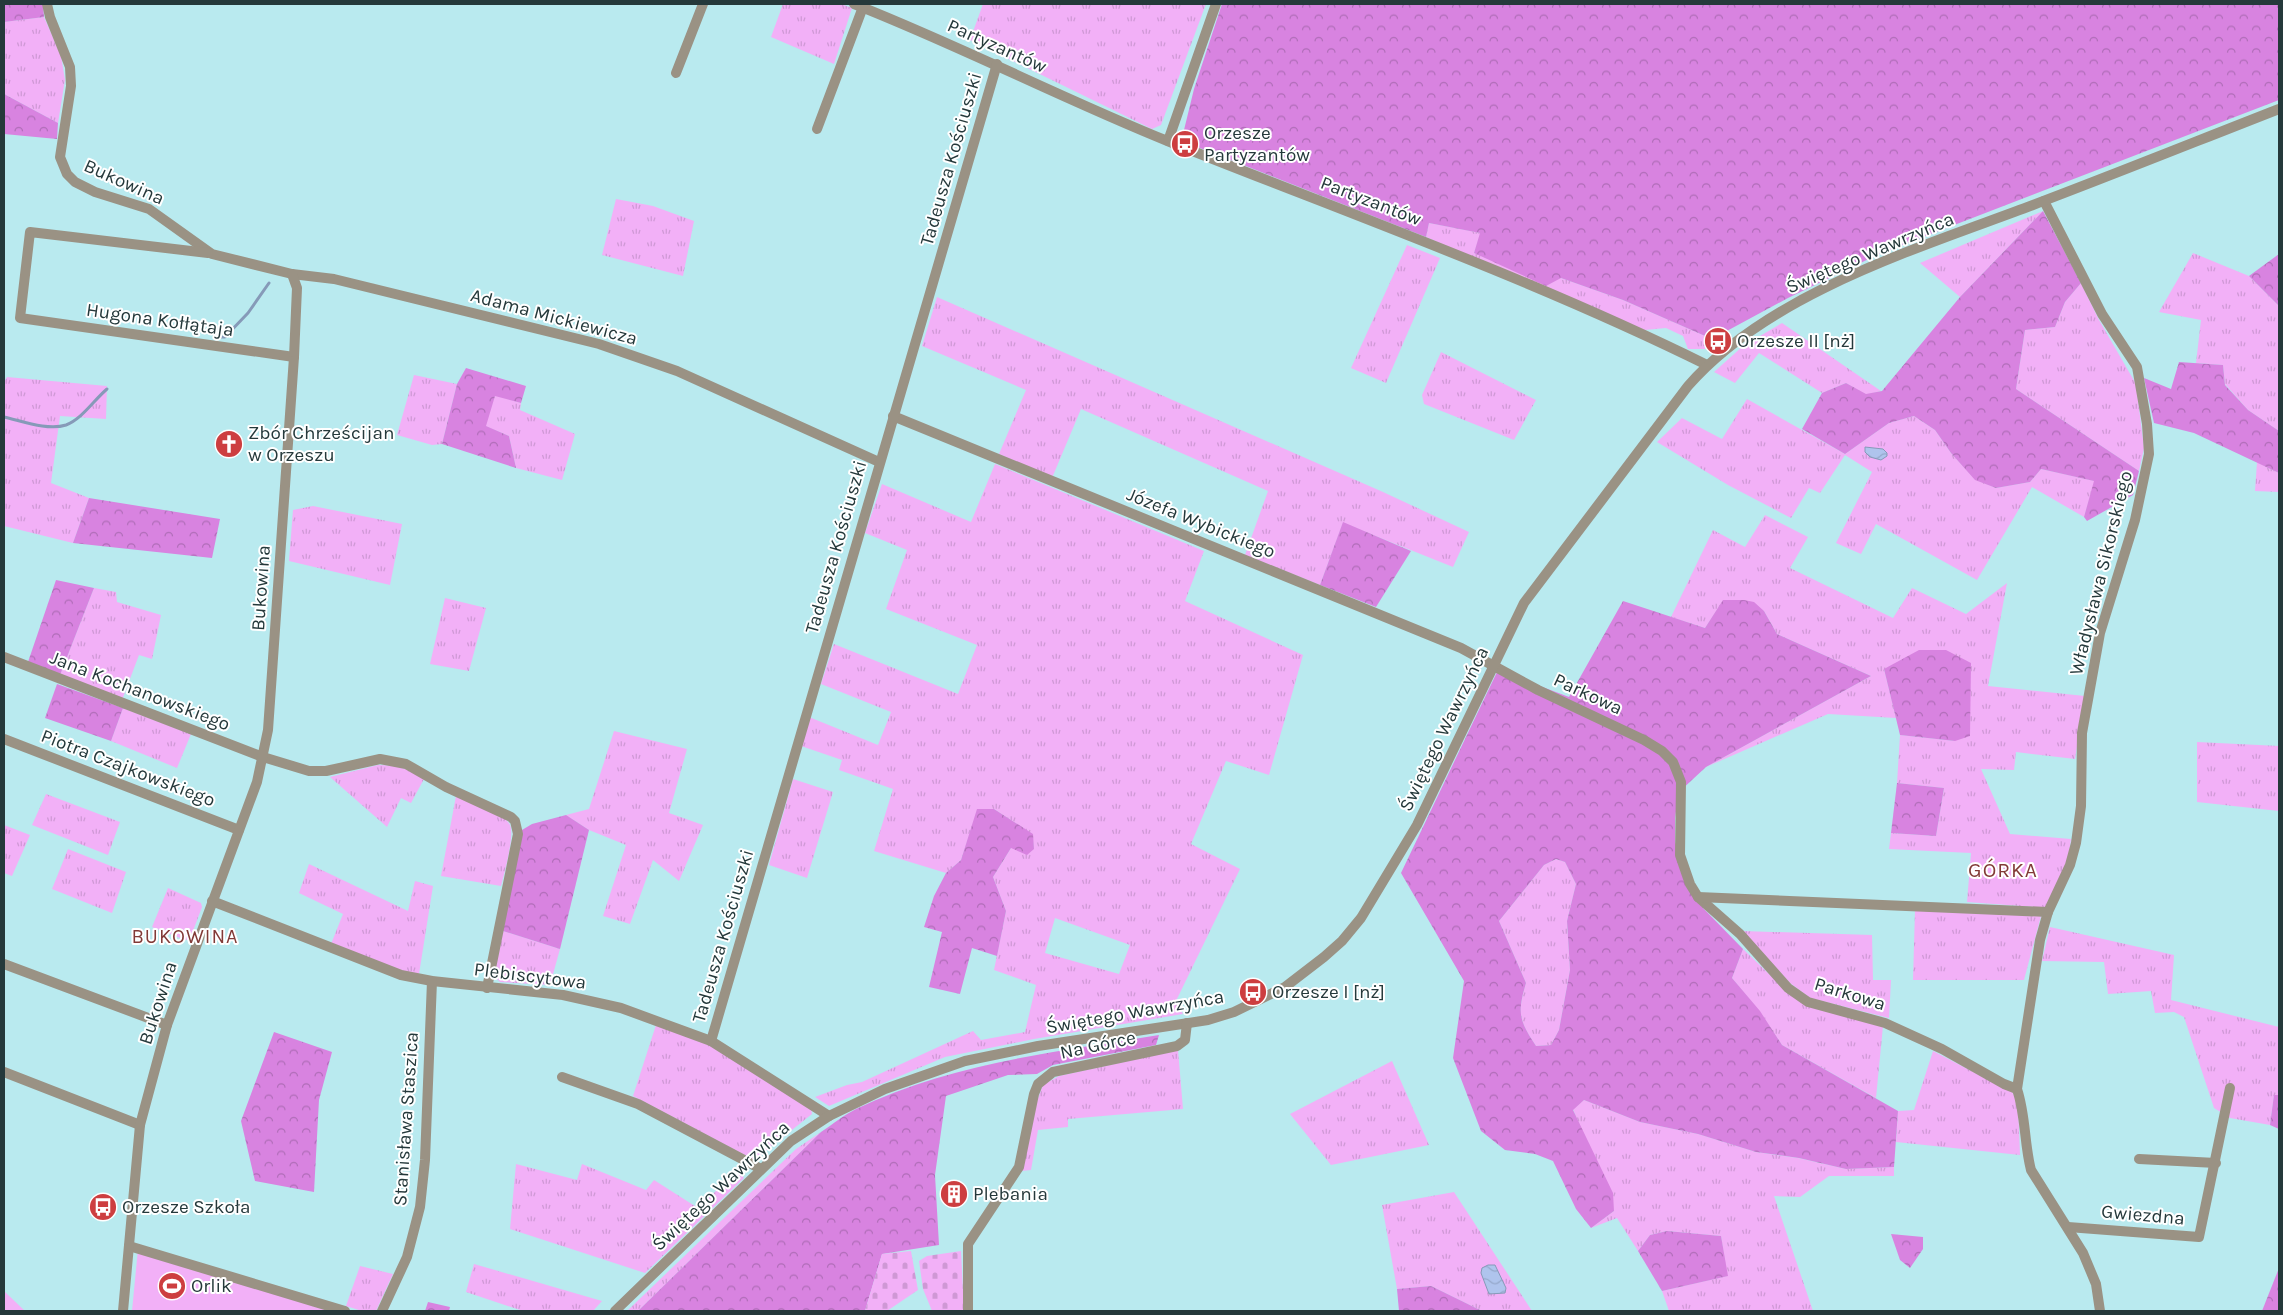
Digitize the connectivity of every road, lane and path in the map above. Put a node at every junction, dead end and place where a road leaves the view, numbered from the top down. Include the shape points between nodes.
1 (47, 4) edge
2 (703, 4) edge
3 (1216, 4) edge
4 (858, 6) edge
5 (997, 64) junction
6 (676, 74) dead end
7 (2279, 109) edge
8 (817, 129) dead end
9 (1168, 141) junction
10 (2044, 200) junction
11 (212, 254) junction
12 (292, 274) junction
13 (294, 357) junction
14 (1707, 365) junction
15 (893, 416) junction
16 (879, 462) junction
17 (4, 657) edge
18 (1495, 666) junction
19 (4, 739) edge
20 (263, 757) junction
21 (239, 830) junction
22 (1698, 897) junction
23 (212, 901) junction
24 (2048, 912) junction
25 (4, 964) edge
26 (432, 981) junction
27 (487, 988) junction
28 (1187, 1023) junction
29 (167, 1025) junction
30 (711, 1041) junction
31 (4, 1072) edge
32 (562, 1078) dead end
33 (2230, 1088) dead end
34 (2017, 1089) junction
35 (829, 1116) junction
36 (140, 1125) junction
37 (2139, 1159) dead end
38 (2216, 1163) junction
39 (761, 1169) junction
40 (2068, 1227) junction
41 (129, 1246) junction
42 (123, 1311) edge
43 (345, 1311) edge
44 (382, 1311) edge
45 (615, 1311) edge
46 (968, 1311) edge
47 (2100, 1311) edge

1 - 11 street, Bukowina via 70,67 71,86 60,157 67,174 95,192 149,209
2 - 6 street
3 - 9 street
4 - 5 street, Partyzantów
4 - 8 street
5 - 9 street, Partyzantów
5 - 15 street, Tadeusza Kościuszki
7 - 10 street, Świętego Wawrzyńca
9 - 14 street, Partyzantów via 1435,244
10 - 14 street, Świętego Wawrzyńca via 1874,266 1784,309
10 - 24 street, Władysława Sikorskiego via 2102,314 2136,367 2149,440 2141,498 2106,608 2092,673 2082,734 2081,806 2076,843 2070,866
11 - 12 street, Bukowina
11 - 13 street, Hugona Kołłątaja via 30,232 20,318
12 - 13 street, Bukowina via 297,288
12 - 16 street, Adama Mickiewicza via 334,279 599,344 677,371
13 - 20 street, Bukowina via 275,640
14 - 18 street, Świętego Wawrzyńca via 1524,603
15 - 16 street, Tadeusza Kościuszki
15 - 18 street, Józefa Wybickiego via 1461,648
16 - 30 street, Tadeusza Kościuszki
17 - 20 street, Jana Kochanowskiego
18 - 22 street, Parkowa via 1644,740 1673,762 1681,782 1680,855 1687,878
18 - 28 street, Świętego Wawrzyńca via 1417,825 1361,918 1342,941 1304,973 1261,1000 1227,1015
19 - 21 street, Piotra Czajkowskiego
20 - 21 street, Bukowina
20 - 27 street, Jana Kochanowskiego via 320,772 380,759 393,760 515,821 518,834
21 - 23 street, Bukowina
22 - 24 street
22 - 34 street, Parkowa via 1740,934 1788,988 1808,1002 1885,1023
23 - 26 street, Plebiscytowa via 401,976
23 - 29 street, Bukowina
24 - 34 street, Władysława Sikorskiego via 2040,940
25 - 29 street
26 - 27 street, Plebiscytowa
26 - 44 street, Stanisława Staszica via 425,1160 420,1207 407,1257
27 - 30 street, Plebiscytowa via 563,995 621,1008
28 - 35 street, Świętego Wawrzyńca via 965,1061 885,1089
28 - 46 street, Na Górce via 1185,1040 1178,1046 1053,1072 1038,1084 1019,1167 968,1244
29 - 36 street, Bukowina
30 - 35 street, Plebiscytowa
31 - 36 street
32 - 39 street via 638,1104
33 - 38 street, Gwiezdna
34 - 40 street, Władysława Sikorskiego via 2031,1170
35 - 39 street, Świętego Wawrzyńca via 791,1141
36 - 41 street, Bukowina
37 - 38 street
38 - 40 street, Gwiezdna via 2199,1237
39 - 45 street, Świętego Wawrzyńca
40 - 47 street, Władysława Sikorskiego via 2084,1253 2096,1284
41 - 42 street, Bukowina
41 - 43 street

